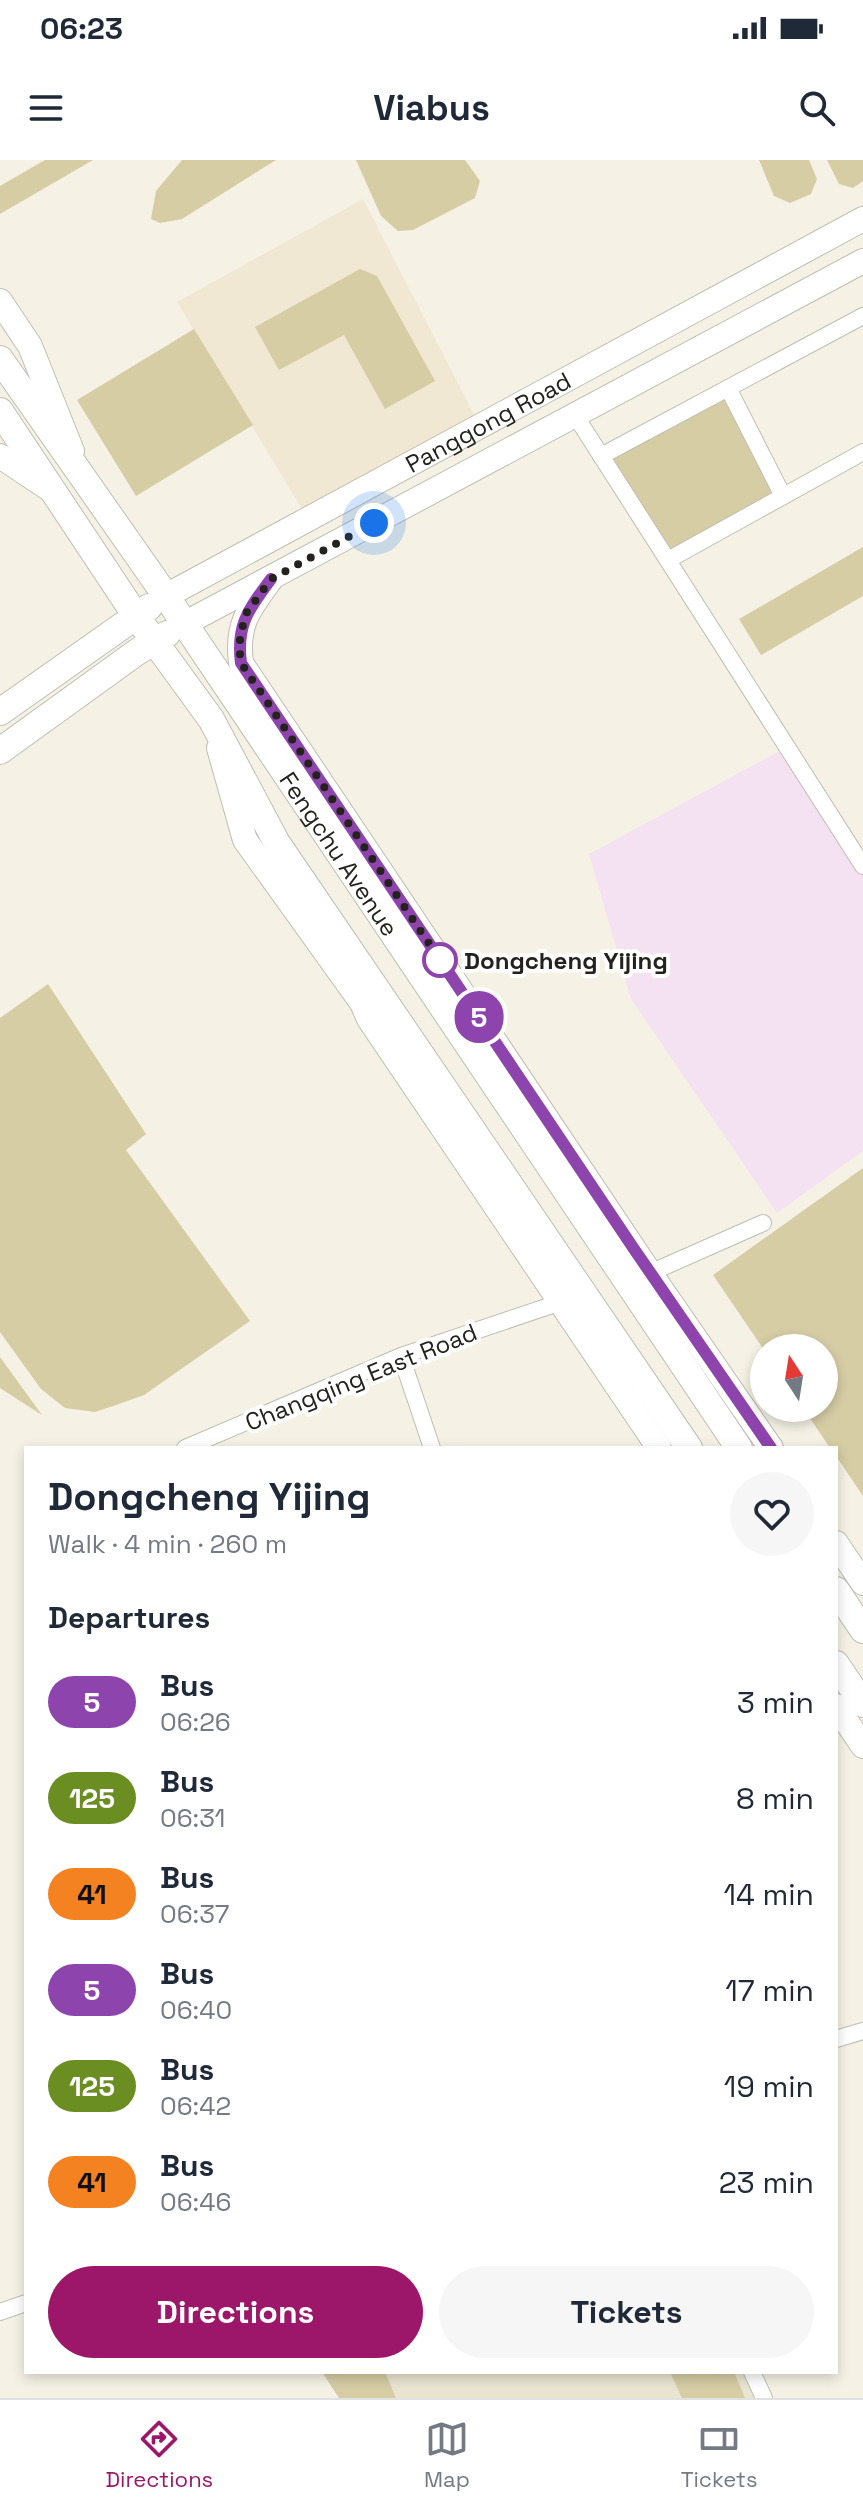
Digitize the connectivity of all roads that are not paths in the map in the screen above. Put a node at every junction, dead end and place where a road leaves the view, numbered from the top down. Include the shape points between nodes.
1 (863, 219) edge
2 (863, 261) edge
3 (0, 301) edge
4 (863, 316) edge
5 (0, 341) edge
6 (0, 359) edge
7 (16, 384) junction
8 (728, 388) junction
9 (0, 411) edge
10 (575, 415) junction
11 (863, 452) edge
12 (0, 456) edge
13 (601, 456) junction
14 (81, 476) junction
15 (53, 492) junction
16 (783, 496) junction
17 (668, 560) junction
18 (271, 579) junction
19 (166, 596) junction
20 (136, 616) junction
21 (184, 624) junction
22 (155, 641) junction
23 (0, 712) edge
24 (211, 719) junction
25 (0, 751) edge
26 (863, 866) edge
27 (448, 1017) junction
28 (381, 1036) junction
29 (523, 1083) junction
30 (457, 1107) junction
31 (763, 1223) dead end
32 (638, 1278) junction
33 (572, 1299) junction
34 (594, 1353) junction
35 (708, 1355) junction
36 (401, 1356) junction
37 (667, 1417) junction
38 (190, 1446) edge
39 (431, 1446) edge
40 (658, 1446) edge
41 (688, 1446) edge
42 (740, 1446) edge
43 (740, 1446) edge
44 (770, 1446) edge
45 (838, 1546) edge
46 (863, 1583) edge
47 (838, 1593) edge
48 (863, 1630) edge
49 (838, 1667) edge
50 (863, 1704) edge
51 (838, 1709) edge
52 (863, 1746) edge
53 (863, 2031) edge
54 (838, 2038) edge
55 (24, 2304) edge
56 (0, 2312) edge
57 (753, 2374) edge
58 (764, 2398) edge

1 - 19 street, Panggong Road
2 - 10 street, Panggong Road
3 - 14 street via 30,346
4 - 8 street
5 - 7 main road, Fengchu Avenue
6 - 7 main road, Fengchu Avenue
7 - 14 main road, Fengchu Avenue
8 - 13 street
8 - 16 street
9 - 15 main road, Fengchu Avenue
10 - 13 street
10 - 18 street, Panggong Road
11 - 16 street
12 - 15 street
13 - 17 street
14 - 19 main road, Fengchu Avenue
15 - 20 main road, Fengchu Avenue
16 - 17 street
17 - 26 street
18 - 21 street, Panggong Road
18 - 29 street via 245,615 241,663
19 - 20 main road, Panggong Road
19 - 21 main road, Fengchu Avenue
20 - 22 main road, Fengchu Avenue
20 - 23 main road, Panggong Road
21 - 22 main road, Panggong Road
21 - 27 main road, Fengchu Avenue
22 - 24 main road, Fengchu Avenue
22 - 25 main road, Panggong Road
24 - 28 street via 245,840
24 - 30 main road, Fengchu Avenue via 277,843
27 - 29 street
27 - 32 main road, Fengchu Avenue
28 - 30 street
28 - 33 street
29 - 32 street
30 - 33 main road, Fengchu Avenue
31 - 32 street
32 - 35 street
32 - 42 main road, Fengchu Avenue
33 - 34 street
33 - 36 street, Changqing East Road
33 - 37 main road, Fengchu Avenue
34 - 37 street
34 - 40 street
35 - 43 street
35 - 44 street
36 - 38 street, Changqing East Road
36 - 39 street
37 - 41 main road, Fengchu Avenue
45 - 46 street
47 - 48 main road
49 - 50 main road
51 - 52 street
53 - 54 street
55 - 56 street
57 - 58 street

